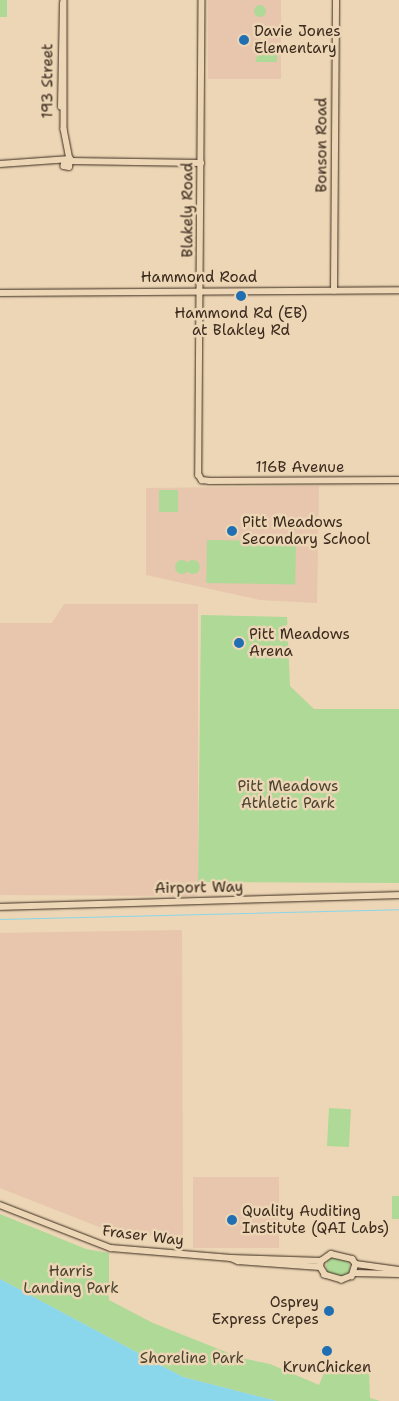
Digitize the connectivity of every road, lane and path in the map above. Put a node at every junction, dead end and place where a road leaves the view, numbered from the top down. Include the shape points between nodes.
1 (202, 0) edge
2 (336, 0) edge
3 (64, 1) edge
4 (68, 162) junction
5 (201, 163) junction
6 (0, 164) edge
7 (201, 290) junction
8 (399, 290) edge
9 (334, 291) junction
10 (0, 293) edge
11 (202, 480) joint
12 (399, 480) edge
13 (399, 895) edge
14 (0, 907) edge
15 (0, 1205) edge
16 (320, 1264) junction
17 (356, 1264) junction
18 (399, 1270) edge
19 (355, 1273) junction
20 (399, 1274) edge

1 - 5 street, Blakely Road
2 - 9 street, Bonson Road
3 - 4 street, 193 Street via 60,127
4 - 5 street
4 - 6 street
5 - 7 street, Blakely Road
7 - 9 main road, Hammond Road
7 - 10 main road, Hammond Road
7 - 11 street, Blakely Road via 198,472
8 - 9 main road, Hammond Road
11 - 12 street, 116B Avenue
13 - 14 main road, Airport Way
15 - 16 street, Fraser Way via 105,1246 238,1261
16 - 17 street via 328,1255 338,1254 348,1256
16 - 19 street via 335,1279 346,1280
17 - 18 street
17 - 19 street
19 - 20 street

